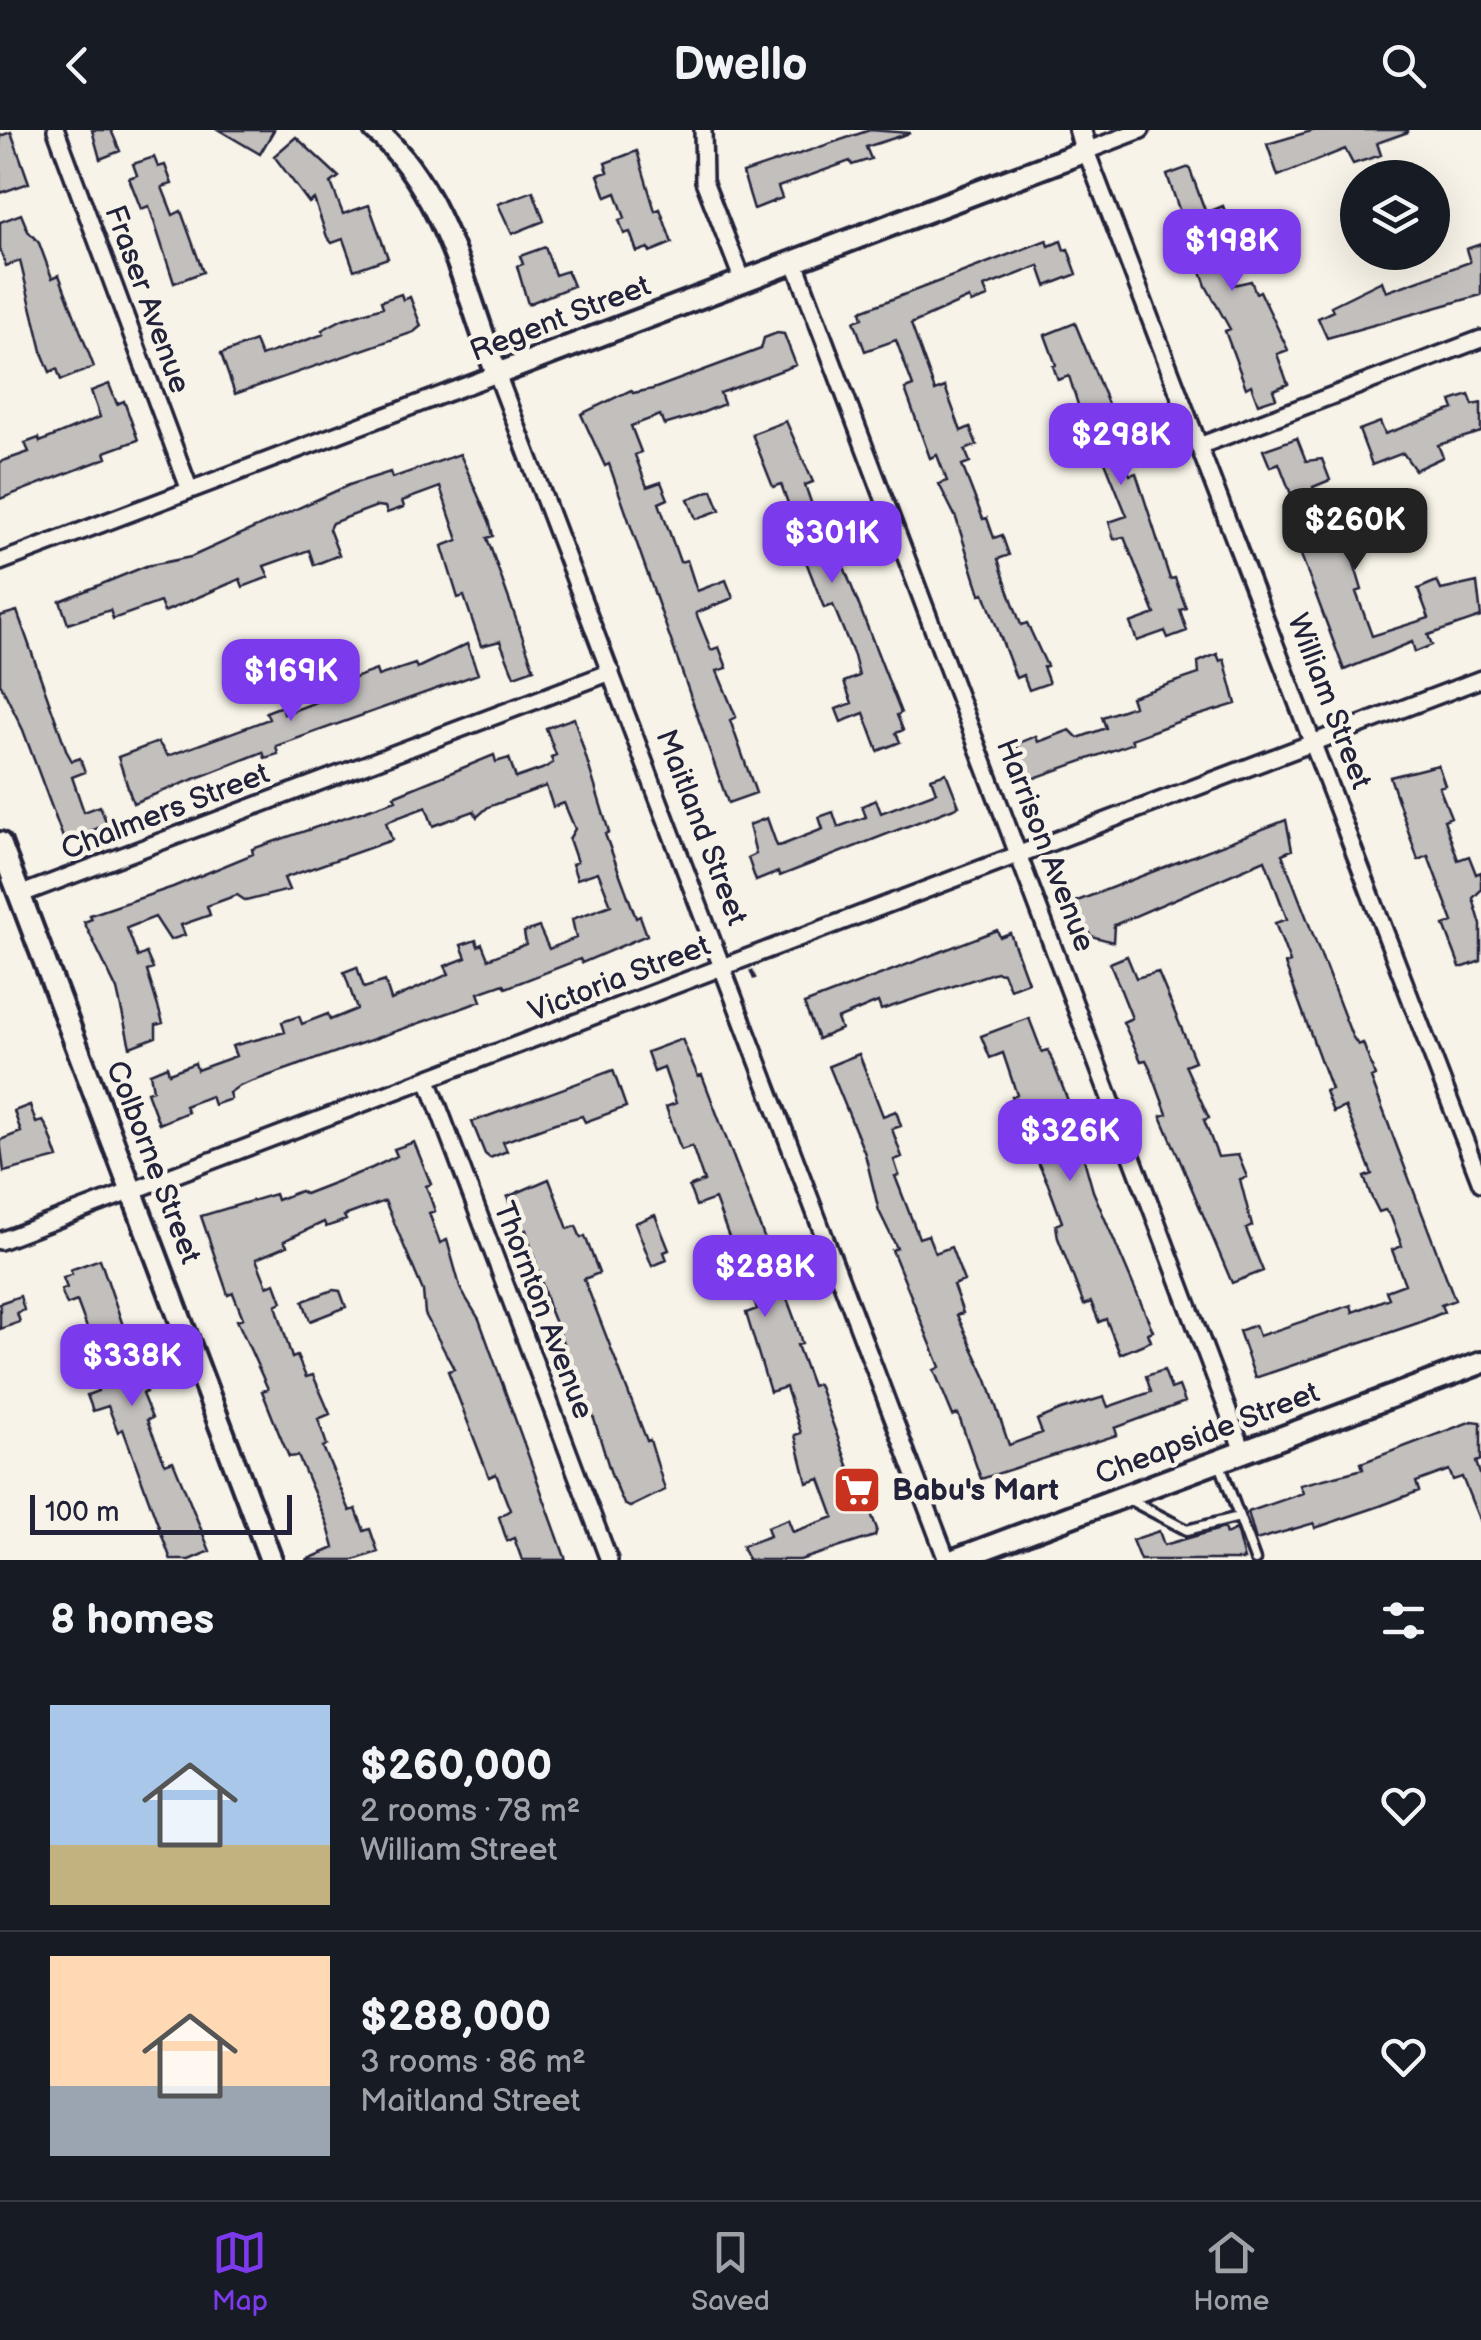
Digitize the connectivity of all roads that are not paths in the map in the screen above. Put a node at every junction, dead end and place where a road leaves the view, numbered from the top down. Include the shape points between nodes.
1 (56, 130) edge
2 (375, 130) edge
3 (703, 130) edge
4 (1140, 130) edge
5 (1083, 140) edge
6 (794, 260) junction
7 (743, 281) junction
8 (1481, 339) edge
9 (497, 374) junction
10 (1199, 446) junction
11 (188, 488) junction
12 (0, 562) edge
13 (611, 672) junction
14 (1481, 679) edge
15 (1315, 742) junction
16 (0, 843) edge
17 (1020, 852) junction
18 (19, 895) junction
19 (723, 967) junction
20 (428, 1080) junction
21 (1481, 1182) edge
22 (133, 1190) junction
23 (0, 1241) edge
24 (1481, 1362) edge
25 (1243, 1451) junction
26 (1218, 1460) junction
27 (1124, 1496) junction
28 (1240, 1516) junction
29 (271, 1560) edge
30 (608, 1560) edge
31 (951, 1560) edge
32 (1255, 1560) edge

1 - 11 street, Fraser Avenue
2 - 9 street, Maitland Street via 436,211
3 - 7 street via 704,181
4 - 5 street, Regent Street
5 - 6 street, Regent Street
5 - 10 street, William Street
6 - 7 street, Regent Street
6 - 17 street, Harrison Avenue
7 - 9 street, Regent Street
8 - 10 street
9 - 11 street, Regent Street
9 - 13 street, Maitland Street
10 - 15 street, William Street
11 - 12 street, Regent Street
13 - 18 street, Chalmers Street
13 - 19 street, Maitland Street
14 - 15 street, Victoria Street
15 - 17 street, Victoria Street
15 - 21 street, William Street
16 - 18 street, Colborne Street
17 - 19 street, Victoria Street
17 - 25 street, Harrison Avenue
18 - 22 street, Colborne Street
19 - 20 street, Victoria Street
19 - 31 street, Maitland Street
20 - 22 street, Victoria Street
20 - 30 street, Thornton Avenue
22 - 23 street, Victoria Street
22 - 29 street, Colborne Street
24 - 25 street, Cheapside Street
25 - 26 street, Cheapside Street
26 - 27 street, Cheapside Street
26 - 28 lane
27 - 28 lane via 1187,1530
27 - 31 street, Cheapside Street
28 - 32 lane

